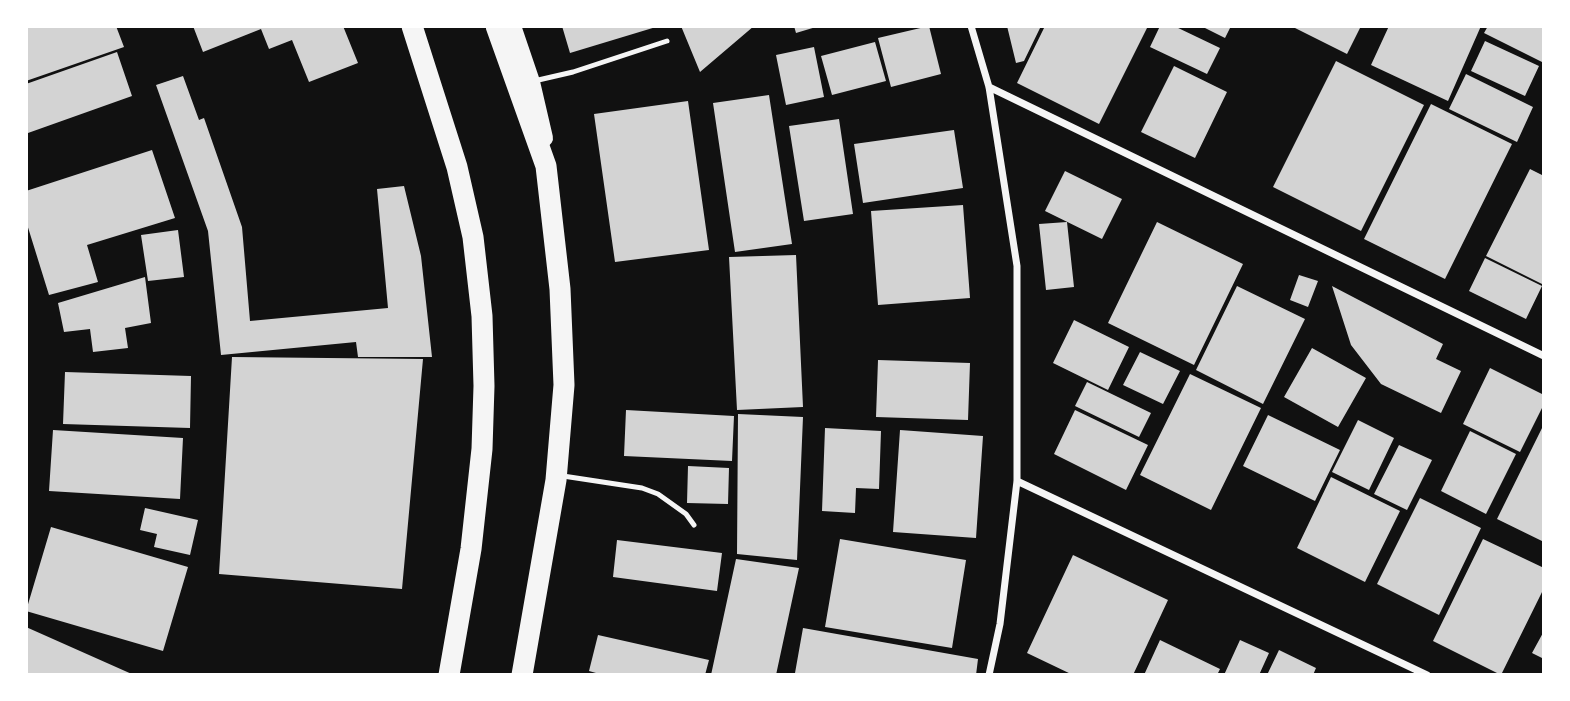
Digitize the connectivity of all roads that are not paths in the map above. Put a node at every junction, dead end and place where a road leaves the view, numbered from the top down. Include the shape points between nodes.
1 (412, 26) edge
2 (418, 26) edge
3 (496, 26) edge
4 (512, 26) edge
5 (971, 26) edge
6 (667, 41) dead end
7 (531, 82) junction
8 (989, 87) junction
9 (1544, 356) edge
10 (563, 476) junction
11 (1017, 481) junction
12 (694, 526) dead end
13 (440, 675) edge
14 (449, 675) edge
15 (522, 675) edge
16 (529, 675) edge
17 (989, 675) edge
18 (1427, 675) edge

1 - 14 highway via 457,167 473,237 482,316 482,449 471,549
2 - 13 main road via 448,120 483,283 488,399 486,475 471,565
3 - 15 highway via 546,166 560,289 564,385 556,480
4 - 7 main road
5 - 8 street
6 - 7 lane
7 - 10 main road via 568,277 573,376
8 - 9 street
8 - 11 street via 1017,266
10 - 12 lane via 650,491 679,509
10 - 16 main road
11 - 17 street
11 - 18 street

